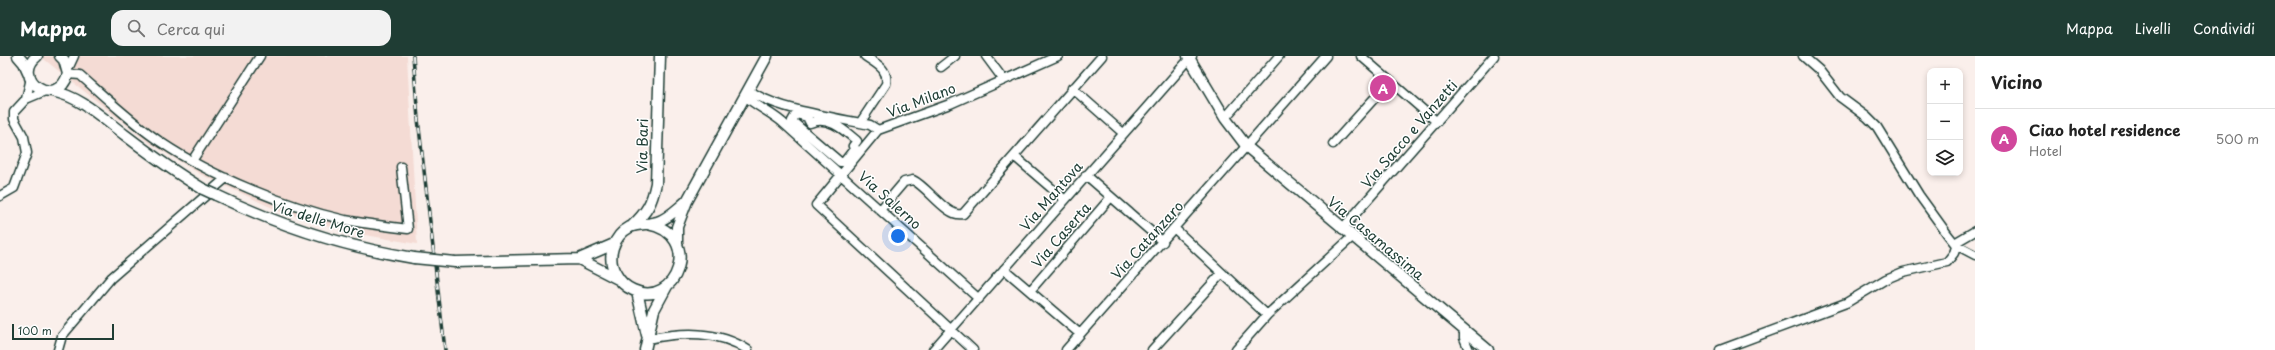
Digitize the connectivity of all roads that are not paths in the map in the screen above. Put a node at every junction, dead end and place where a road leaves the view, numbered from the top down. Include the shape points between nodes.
1 (18, 56) edge
2 (37, 56) edge
3 (60, 56) edge
4 (74, 56) edge
5 (260, 56) edge
6 (660, 56) edge
7 (767, 56) edge
8 (865, 56) edge
9 (955, 56) edge
10 (986, 56) edge
11 (1058, 56) edge
12 (1102, 56) edge
13 (1279, 56) edge
14 (1326, 56) edge
15 (1361, 56) edge
16 (1494, 56) edge
17 (1803, 56) edge
18 (1189, 57) edge
19 (941, 66) dead end
20 (68, 74) junction
21 (30, 76) junction
22 (1003, 79) junction
23 (1390, 81) junction
24 (1072, 88) junction
25 (49, 91) junction
26 (745, 96) junction
27 (26, 99) junction
28 (82, 102) junction
29 (784, 106) junction
30 (1224, 118) junction
31 (782, 122) junction
32 (1437, 122) junction
33 (860, 123) junction
34 (878, 130) junction
35 (1123, 133) junction
36 (857, 141) joint
37 (1333, 144) dead end
38 (1247, 147) junction
39 (1014, 156) junction
40 (192, 161) junction
41 (401, 167) dead end
42 (842, 174) junction
43 (1086, 175) junction
44 (226, 178) junction
45 (0, 196) edge
46 (1111, 197) junction
47 (1064, 199) junction
48 (687, 201) junction
49 (881, 209) junction
50 (648, 224) junction
51 (630, 227) junction
52 (1175, 229) junction
53 (1342, 229) junction
54 (1975, 231) edge
55 (1352, 237) junction
56 (1163, 242) junction
57 (1955, 243) junction
58 (614, 244) junction
59 (678, 247) junction
60 (1975, 255) edge
61 (579, 259) junction
62 (1004, 269) junction
63 (1222, 273) junction
64 (618, 279) junction
65 (667, 286) junction
66 (1030, 291) junction
67 (638, 292) junction
68 (979, 299) junction
69 (1267, 315) junction
70 (950, 330) junction
71 (1464, 330) junction
72 (1080, 334) junction
73 (648, 338) junction
74 (58, 350) edge
75 (645, 350) edge
76 (748, 350) edge
77 (933, 350) edge
78 (973, 350) edge
79 (1066, 350) edge
80 (1152, 350) edge
81 (1236, 350) edge
82 (1469, 350) edge
83 (1488, 350) edge
84 (1720, 350) edge

1 - 21 main road
2 - 21 main road via 30,66
3 - 20 main road via 64,60
4 - 20 street
5 - 40 street
6 - 51 main road, Via Bari via 656,183 653,200 643,215
7 - 26 main road
8 - 33 street via 886,71 887,78 886,84
9 - 19 street
10 - 22 street
11 - 22 street, Via Milano
12 - 24 street
13 - 30 street
14 - 38 street, Via Catanzaro
15 - 23 street
16 - 32 street, Via Sacco e Vanzetti
17 - 57 street via 1819,70 1840,97 1877,127 1919,195
18 - 30 main road, Via Casamassima
18 - 35 street, Via Mantova
20 - 25 main road via 61,87
20 - 28 main road
20 - 40 street via 80,75 136,124
21 - 25 main road via 36,86
21 - 27 street
22 - 34 street, Via Milano via 950,104
23 - 32 street
23 - 37 street
24 - 35 street
24 - 39 street
25 - 27 street
25 - 28 main road via 67,94
26 - 29 street, Via Milano via 753,93
26 - 31 street, Via Salerno
26 - 48 main road
27 - 45 street via 14,112 14,119 24,137 27,153 14,188
28 - 61 main road, Via delle More, bridge via 161,162 203,189 301,231 414,258 455,262
29 - 31 street via 780,116
29 - 33 street, Via Milano
30 - 38 main road, Via Casamassima
31 - 42 street, Via Salerno
32 - 53 street, Via Sacco e Vanzetti
33 - 34 street, Via Milano
34 - 42 street
35 - 43 street, Via Mantova
36 - 36 street via 838,125 816,120 810,123 807,117 796,114 792,121 840,162 844,162
38 - 52 street, Via Catanzaro
38 - 53 main road, Via Casamassima
39 - 47 street
39 - 49 street via 963,214 949,211 913,180 904,182
40 - 44 street
41 - 44 street via 408,229 346,220 304,208
42 - 49 street, Via Salerno
42 - 70 street via 816,205
43 - 46 street
43 - 47 street, Via Mantova
44 - 74 street via 111,278 62,336
46 - 56 street
46 - 66 street, Via Caserta
47 - 62 street, Via Mantova
48 - 50 main road via 658,222
48 - 59 main road via 676,227
49 - 68 street, Via Salerno
50 - 51 main road
50 - 59 main road via 665,230 673,237
51 - 58 main road
52 - 56 street, Via Catanzaro
52 - 63 street
53 - 55 main road, Via Casamassima
54 - 57 street
55 - 69 street
55 - 71 main road, Via Casamassima
56 - 72 street, Via Catanzaro
57 - 60 street
57 - 84 street via 1954,253 1947,262 1903,272 1846,303
58 - 61 main road
58 - 64 main road via 612,262
59 - 65 main road via 679,268 675,278
61 - 64 main road
62 - 66 street
62 - 68 street, Via Mantova
63 - 69 street
63 - 80 street
64 - 67 main road
65 - 67 main road via 658,291
65 - 73 main road via 654,310
66 - 72 street
67 - 73 main road
68 - 70 street, Via Mantova
69 - 81 street
70 - 77 street, Via Mantova
70 - 78 street
71 - 82 street
71 - 83 main road, Via Casamassima
72 - 79 street, Via Catanzaro
73 - 75 main road
73 - 76 street via 704,334 734,340

